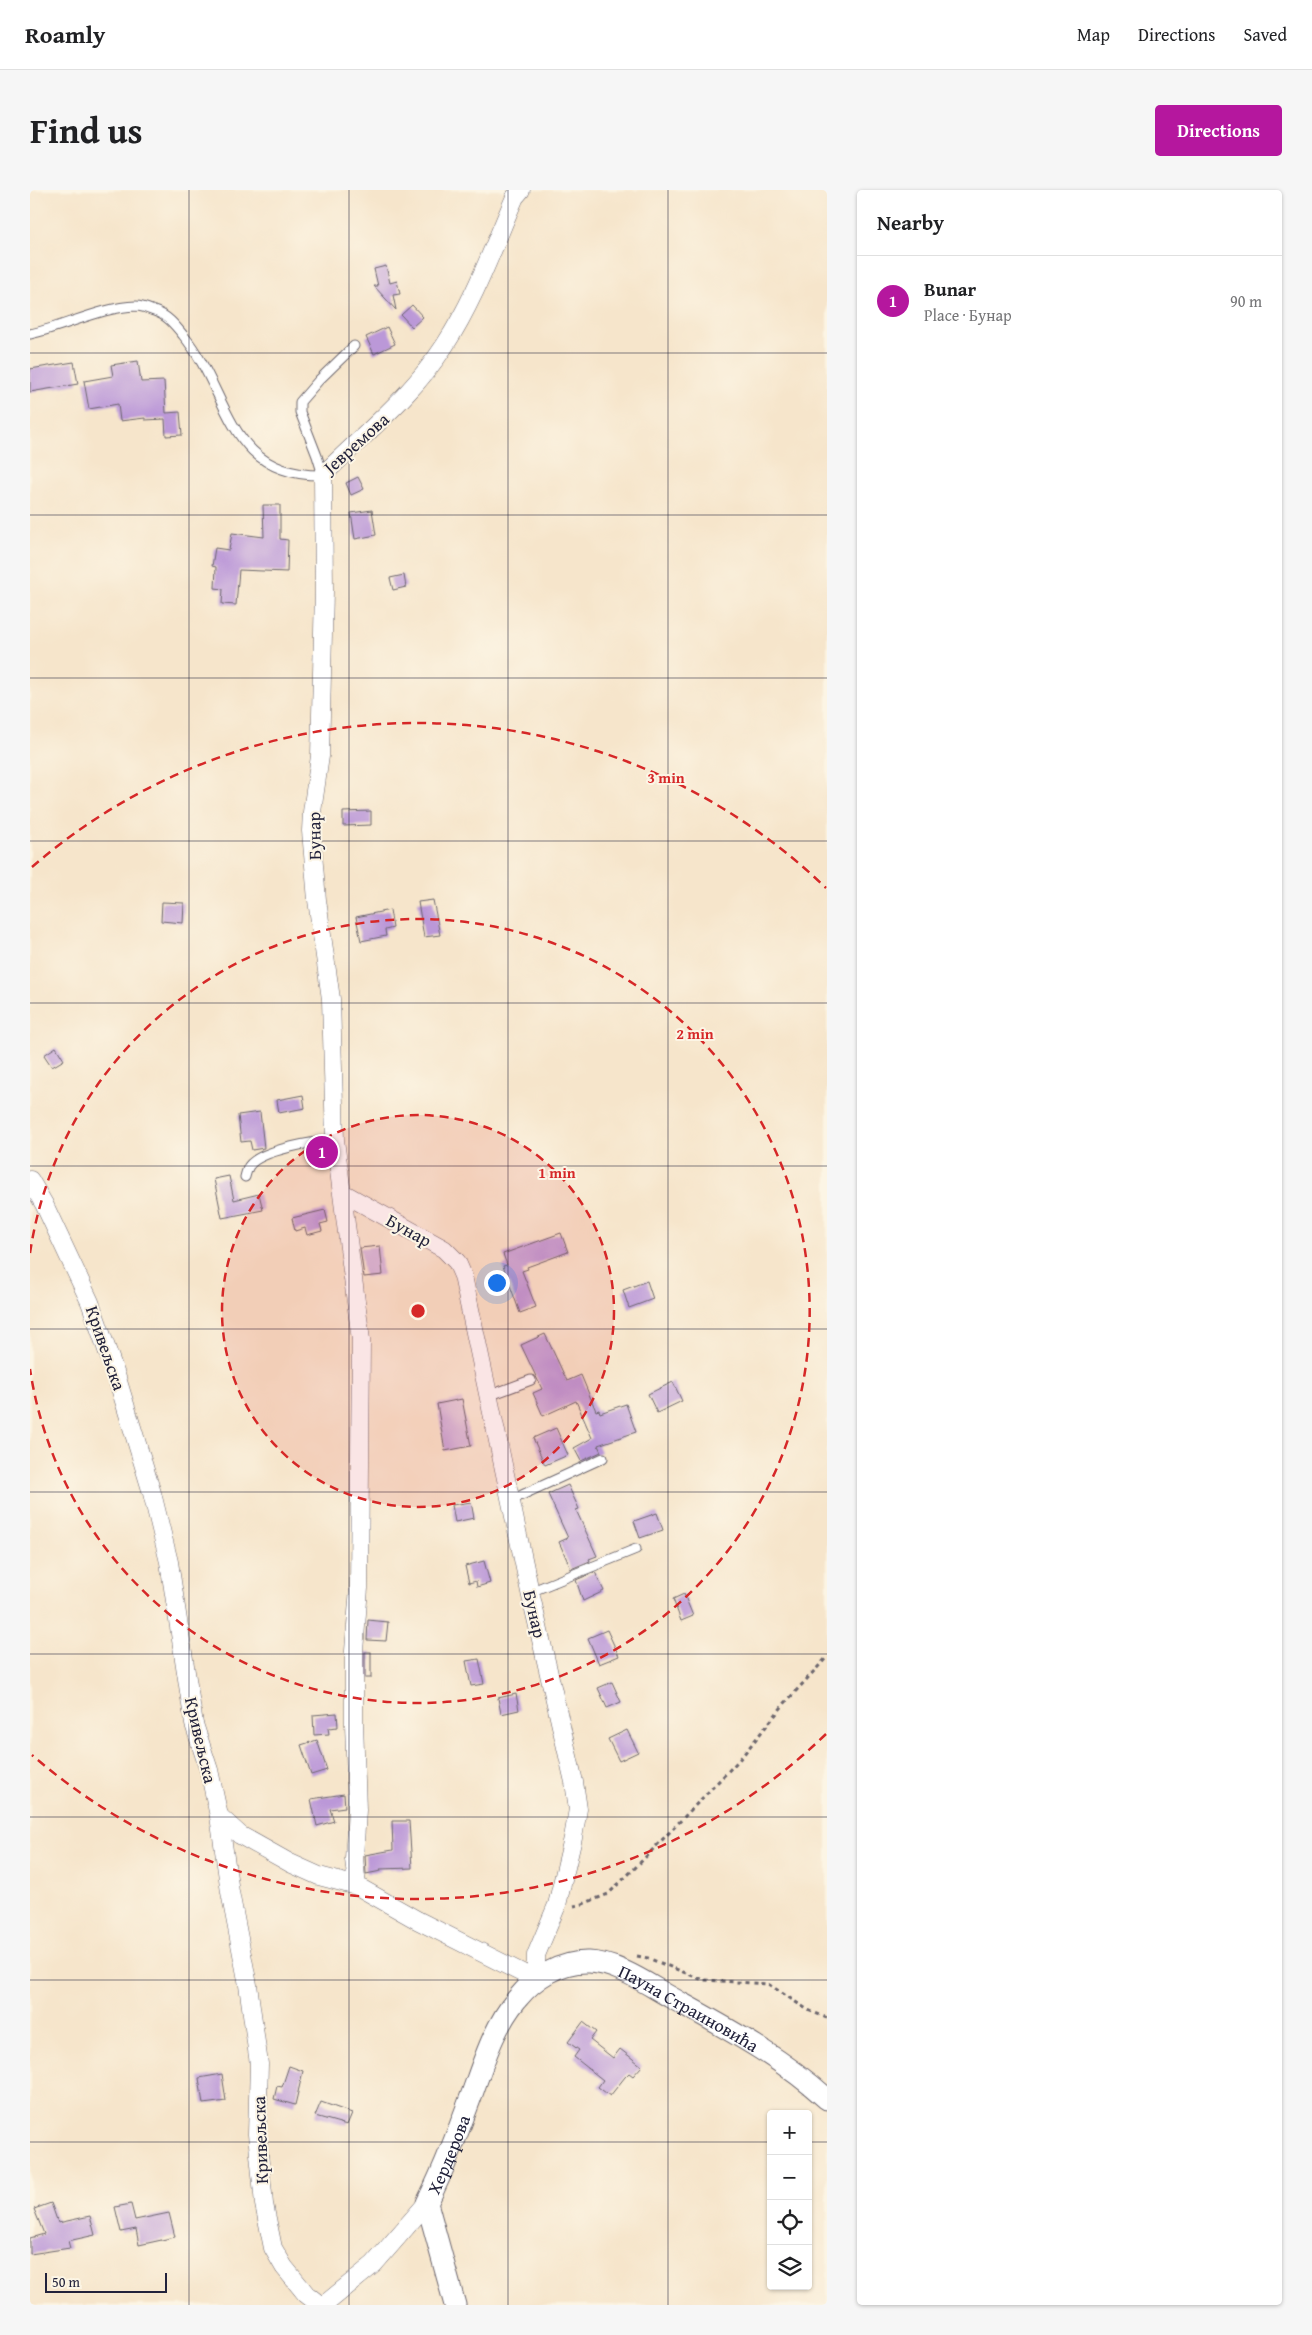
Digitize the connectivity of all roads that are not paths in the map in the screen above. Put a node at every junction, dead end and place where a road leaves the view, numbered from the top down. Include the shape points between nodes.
1 (515, 192) edge
2 (30, 334) edge
3 (354, 346) dead end
4 (322, 475) junction
5 (335, 1140) junction
6 (245, 1177) dead end
7 (30, 1180) edge
8 (342, 1193) junction
9 (531, 1380) dead end
10 (488, 1396) junction
11 (603, 1458) dead end
12 (511, 1500) junction
13 (636, 1549) dead end
14 (530, 1592) junction
15 (219, 1816) junction
16 (357, 1886) junction
17 (536, 1980) junction
18 (827, 2099) edge
19 (427, 2203) junction
20 (322, 2305) edge
21 (455, 2305) edge

1 - 4 street, Јевремова via 487,264 445,345 391,412
2 - 4 lane, Јевремова via 88,316 136,306 161,313 191,345 239,436 252,450 274,466 301,474
3 - 4 lane via 300,402 300,412
4 - 5 street, Бунар via 324,591 320,756 311,831 331,998
5 - 6 lane via 289,1147 265,1156 250,1164
5 - 8 street, Бунар
7 - 15 street, Кривељска via 90,1302 152,1493 169,1562 194,1724
8 - 10 street, Бунар via 452,1256 463,1276
8 - 16 street via 360,1340 361,1379 359,1588 354,1669 357,1810 354,1859
9 - 10 lane
10 - 12 street, Бунар
11 - 12 lane
12 - 14 street, Бунар
13 - 14 lane
14 - 17 street, Бунар via 578,1809 557,1905 536,1955
15 - 16 street via 240,1835 290,1863 319,1876
15 - 20 street, Кривељска via 259,2064 257,2134 264,2204 273,2248 306,2294
16 - 17 street
17 - 18 street, Пауна Страиновића via 574,1963 611,1966 766,2052 791,2068
17 - 19 street, Хердерова via 517,1999 495,2035 443,2171
19 - 20 street, Хердерова via 374,2264
19 - 21 street

